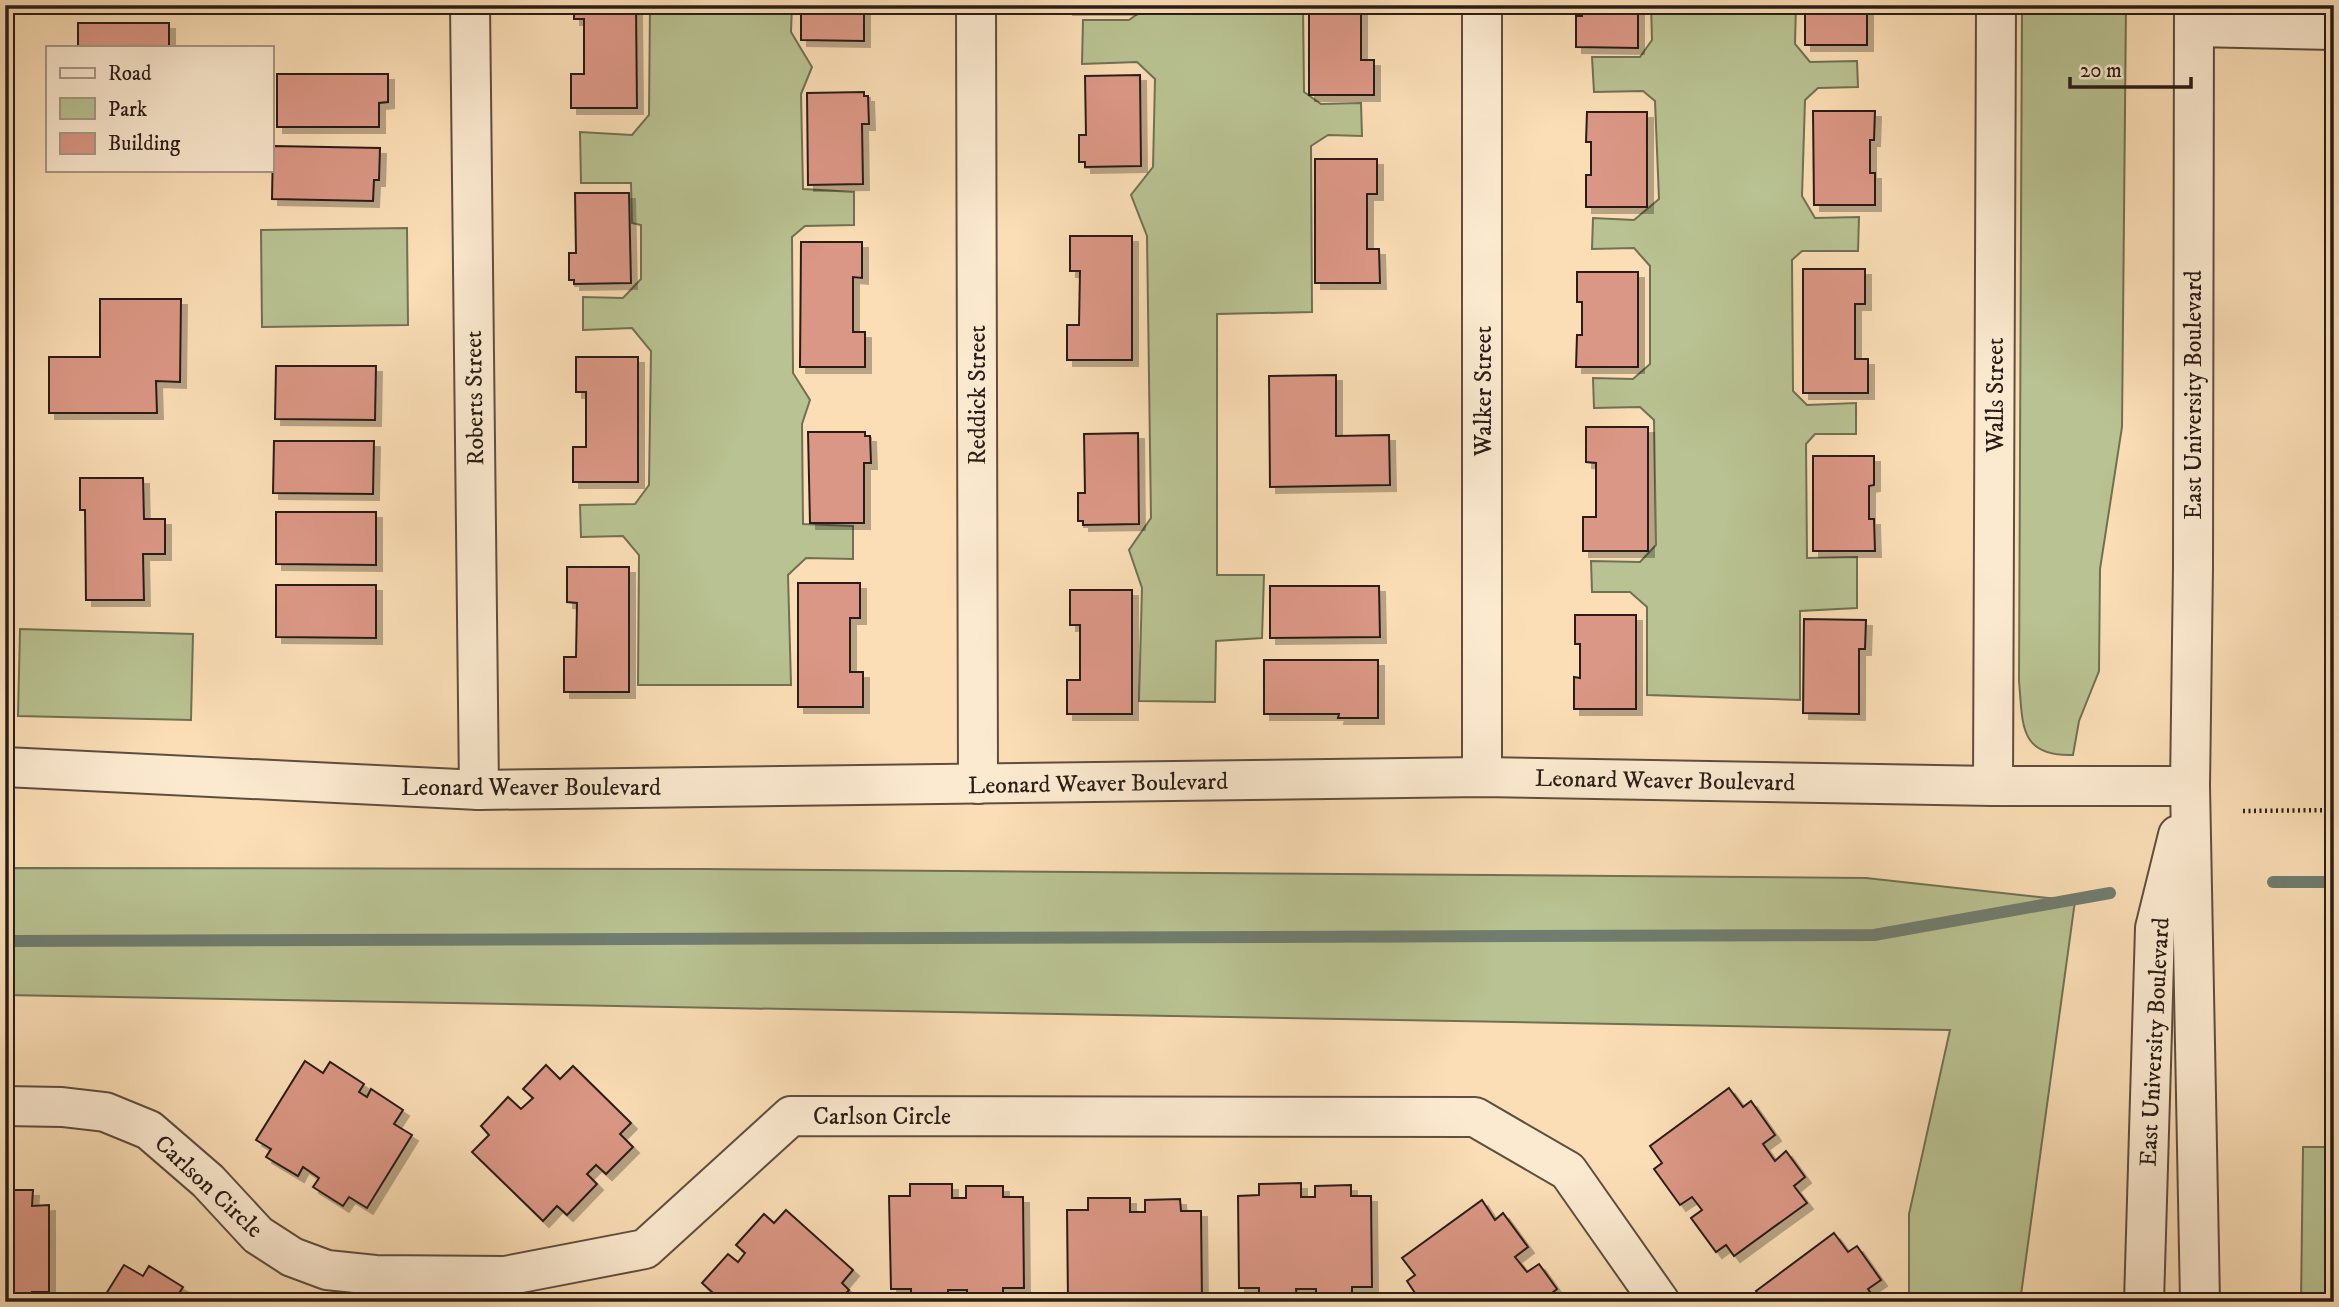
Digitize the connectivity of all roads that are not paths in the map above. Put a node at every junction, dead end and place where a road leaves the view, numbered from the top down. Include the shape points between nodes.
1 (470, 5) edge
2 (976, 5) edge
3 (1482, 5) edge
4 (1996, 5) edge
5 (2194, 16) edge
6 (2334, 30) edge
7 (5, 767) edge
8 (1482, 777) junction
9 (978, 784) junction
10 (1993, 786) junction
11 (2190, 786) junction
12 (480, 790) junction
13 (5, 1106) edge
14 (504, 1289) edge
15 (1660, 1302) edge
16 (2144, 1302) edge
17 (2200, 1302) edge

1 - 12 street, Roberts Street
2 - 9 street, Reddick Street
3 - 8 street, Walker Street
4 - 10 street, Walls Street
5 - 6 street
5 - 11 street, East University Boulevard
7 - 12 street, Leonard Weaver Boulevard
8 - 9 street, Leonard Weaver Boulevard
8 - 10 street, Leonard Weaver Boulevard
9 - 12 street, Leonard Weaver Boulevard
10 - 11 street, Leonard Weaver Boulevard
11 - 16 street, East University Boulevard via 2155,928
11 - 17 street, East University Boulevard
13 - 14 street, Carlson Circle via 104,1112 149,1130 208,1181 258,1235 292,1257 327,1270
14 - 15 street, Carlson Circle via 645,1249 791,1116 1475,1117 1569,1171

